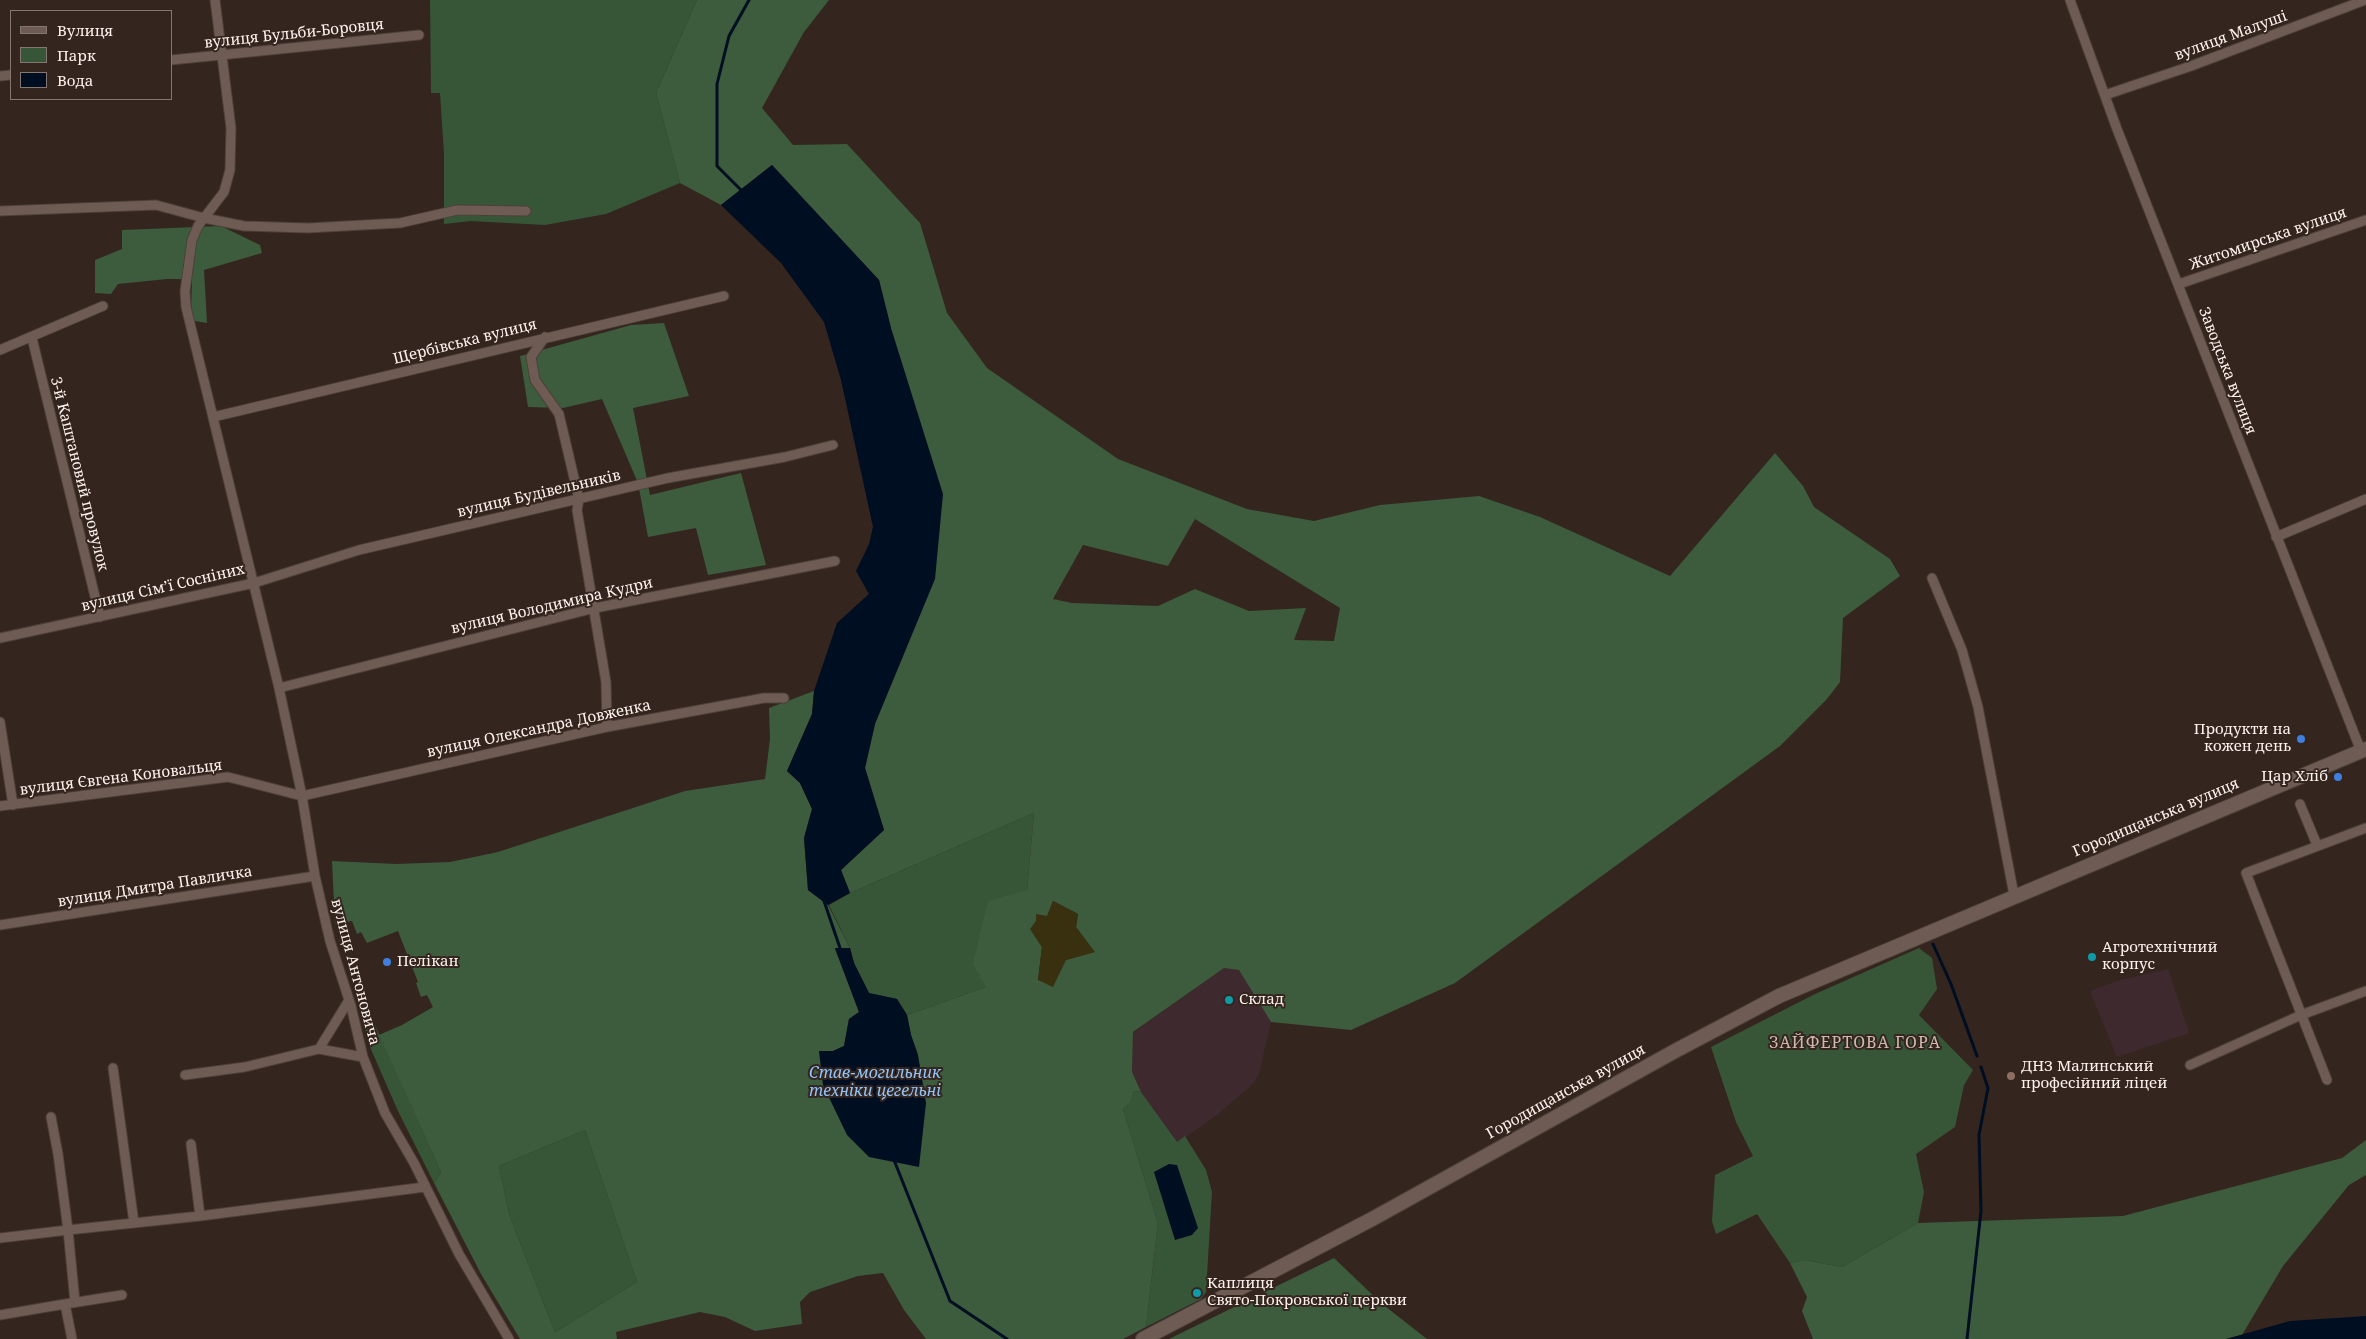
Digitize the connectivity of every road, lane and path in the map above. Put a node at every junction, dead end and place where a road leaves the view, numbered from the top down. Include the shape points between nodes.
1 (215, 0) edge
2 (2070, 0) edge
3 (2365, 0) edge
4 (419, 35) dead end
5 (221, 56) junction
6 (172, 60) edge
7 (2105, 95) junction
8 (0, 211) edge
9 (526, 211) dead end
10 (204, 218) junction
11 (2366, 220) edge
12 (2179, 284) junction
13 (724, 296) dead end
14 (103, 306) dead end
15 (32, 338) junction
16 (545, 338) junction
17 (0, 350) edge
18 (213, 417) junction
19 (833, 444) dead end
20 (579, 499) junction
21 (2366, 499) edge
22 (2276, 537) junction
23 (835, 561) dead end
24 (1932, 578) dead end
25 (254, 583) junction
26 (595, 608) junction
27 (100, 617) junction
28 (0, 638) edge
29 (279, 688) junction
30 (784, 698) dead end
31 (0, 722) edge
32 (607, 727) junction
33 (2363, 750) edge
34 (302, 796) junction
35 (14, 804) junction
36 (2300, 804) dead end
37 (0, 806) edge
38 (2366, 828) edge
39 (2317, 845) junction
40 (315, 876) junction
41 (2014, 895) junction
42 (0, 925) edge
43 (2366, 991) edge
44 (349, 1000) junction
45 (2301, 1014) junction
46 (318, 1049) junction
47 (363, 1057) junction
48 (2190, 1065) dead end
49 (112, 1068) dead end
50 (185, 1075) dead end
51 (2327, 1080) dead end
52 (51, 1117) dead end
53 (191, 1144) dead end
54 (425, 1187) junction
55 (200, 1216) junction
56 (134, 1223) junction
57 (68, 1230) junction
58 (0, 1238) edge
59 (122, 1295) dead end
60 (76, 1302) junction
61 (65, 1304) junction
62 (0, 1315) edge
63 (72, 1339) edge
64 (509, 1339) edge
65 (1143, 1339) edge

1 - 5 street, вулиця Сім’ї Сосніних
2 - 7 street, Заводська вулиця
3 - 7 street, вулиця Малуші
4 - 5 street, вулиця Бульби-Боровця
5 - 6 street, вулиця Бульби-Боровця
5 - 10 street, вулиця Сім’ї Сосніних via 231,128 230,170 219,199
7 - 12 street, Заводська вулиця
8 - 10 street via 156,205
9 - 10 street via 457,210 400,223 308,228 244,226
10 - 18 street, вулиця Сім’ї Сосніних via 195,232 189,256 186,307
11 - 12 street, Житомирська вулиця
12 - 22 street, Заводська вулиця
13 - 16 street, Щербівська вулиця
14 - 15 street
15 - 17 street
15 - 27 street, 3-й Каштановий провулок
16 - 18 street, Щербівська вулиця
16 - 20 street via 531,357 535,380 559,414
18 - 25 street, вулиця Сім’ї Сосніних
19 - 20 street, вулиця Будівельників via 785,457 668,478
20 - 25 street, вулиця Будівельників via 359,550
20 - 26 street via 578,510
21 - 22 street
22 - 33 street, Заводська вулиця
23 - 26 street, вулиця Володимира Кудри
24 - 41 street via 1962,650 1978,706
25 - 27 street, вулиця Сім’ї Сосніних
25 - 29 street, вулиця Антоновича
26 - 29 street, вулиця Володимира Кудри
26 - 32 street via 606,682
27 - 28 street, вулиця Сім’ї Сосніних
29 - 34 street, вулиця Антоновича
30 - 32 street, вулиця Олександра Довженка via 764,698
31 - 35 street
32 - 34 street, вулиця Олександра Довженка
33 - 41 street, Городищанська вулиця
34 - 35 street, вулиця Євгена Коновальця via 228,777
34 - 40 street, вулиця Антоновича
35 - 37 street, вулиця Євгена Коновальця
36 - 39 street
38 - 39 street
39 - 45 street via 2246,873
40 - 42 street, вулиця Дмитра Павличка
40 - 44 street, вулиця Антоновича via 330,941
41 - 65 street, Городищанська вулиця via 1747,1012 1382,1213
43 - 45 street
44 - 46 street
44 - 47 street, вулиця Антоновича
45 - 48 street
45 - 51 street
46 - 47 street
46 - 50 street via 245,1067
47 - 54 street, вулиця Антоновича via 385,1113
49 - 56 street
52 - 57 street
53 - 55 street
54 - 55 street
54 - 64 street, вулиця Антоновича via 458,1254
55 - 56 street
56 - 57 street
57 - 58 street
57 - 60 street
59 - 60 street
60 - 61 street
61 - 62 street
61 - 63 street

